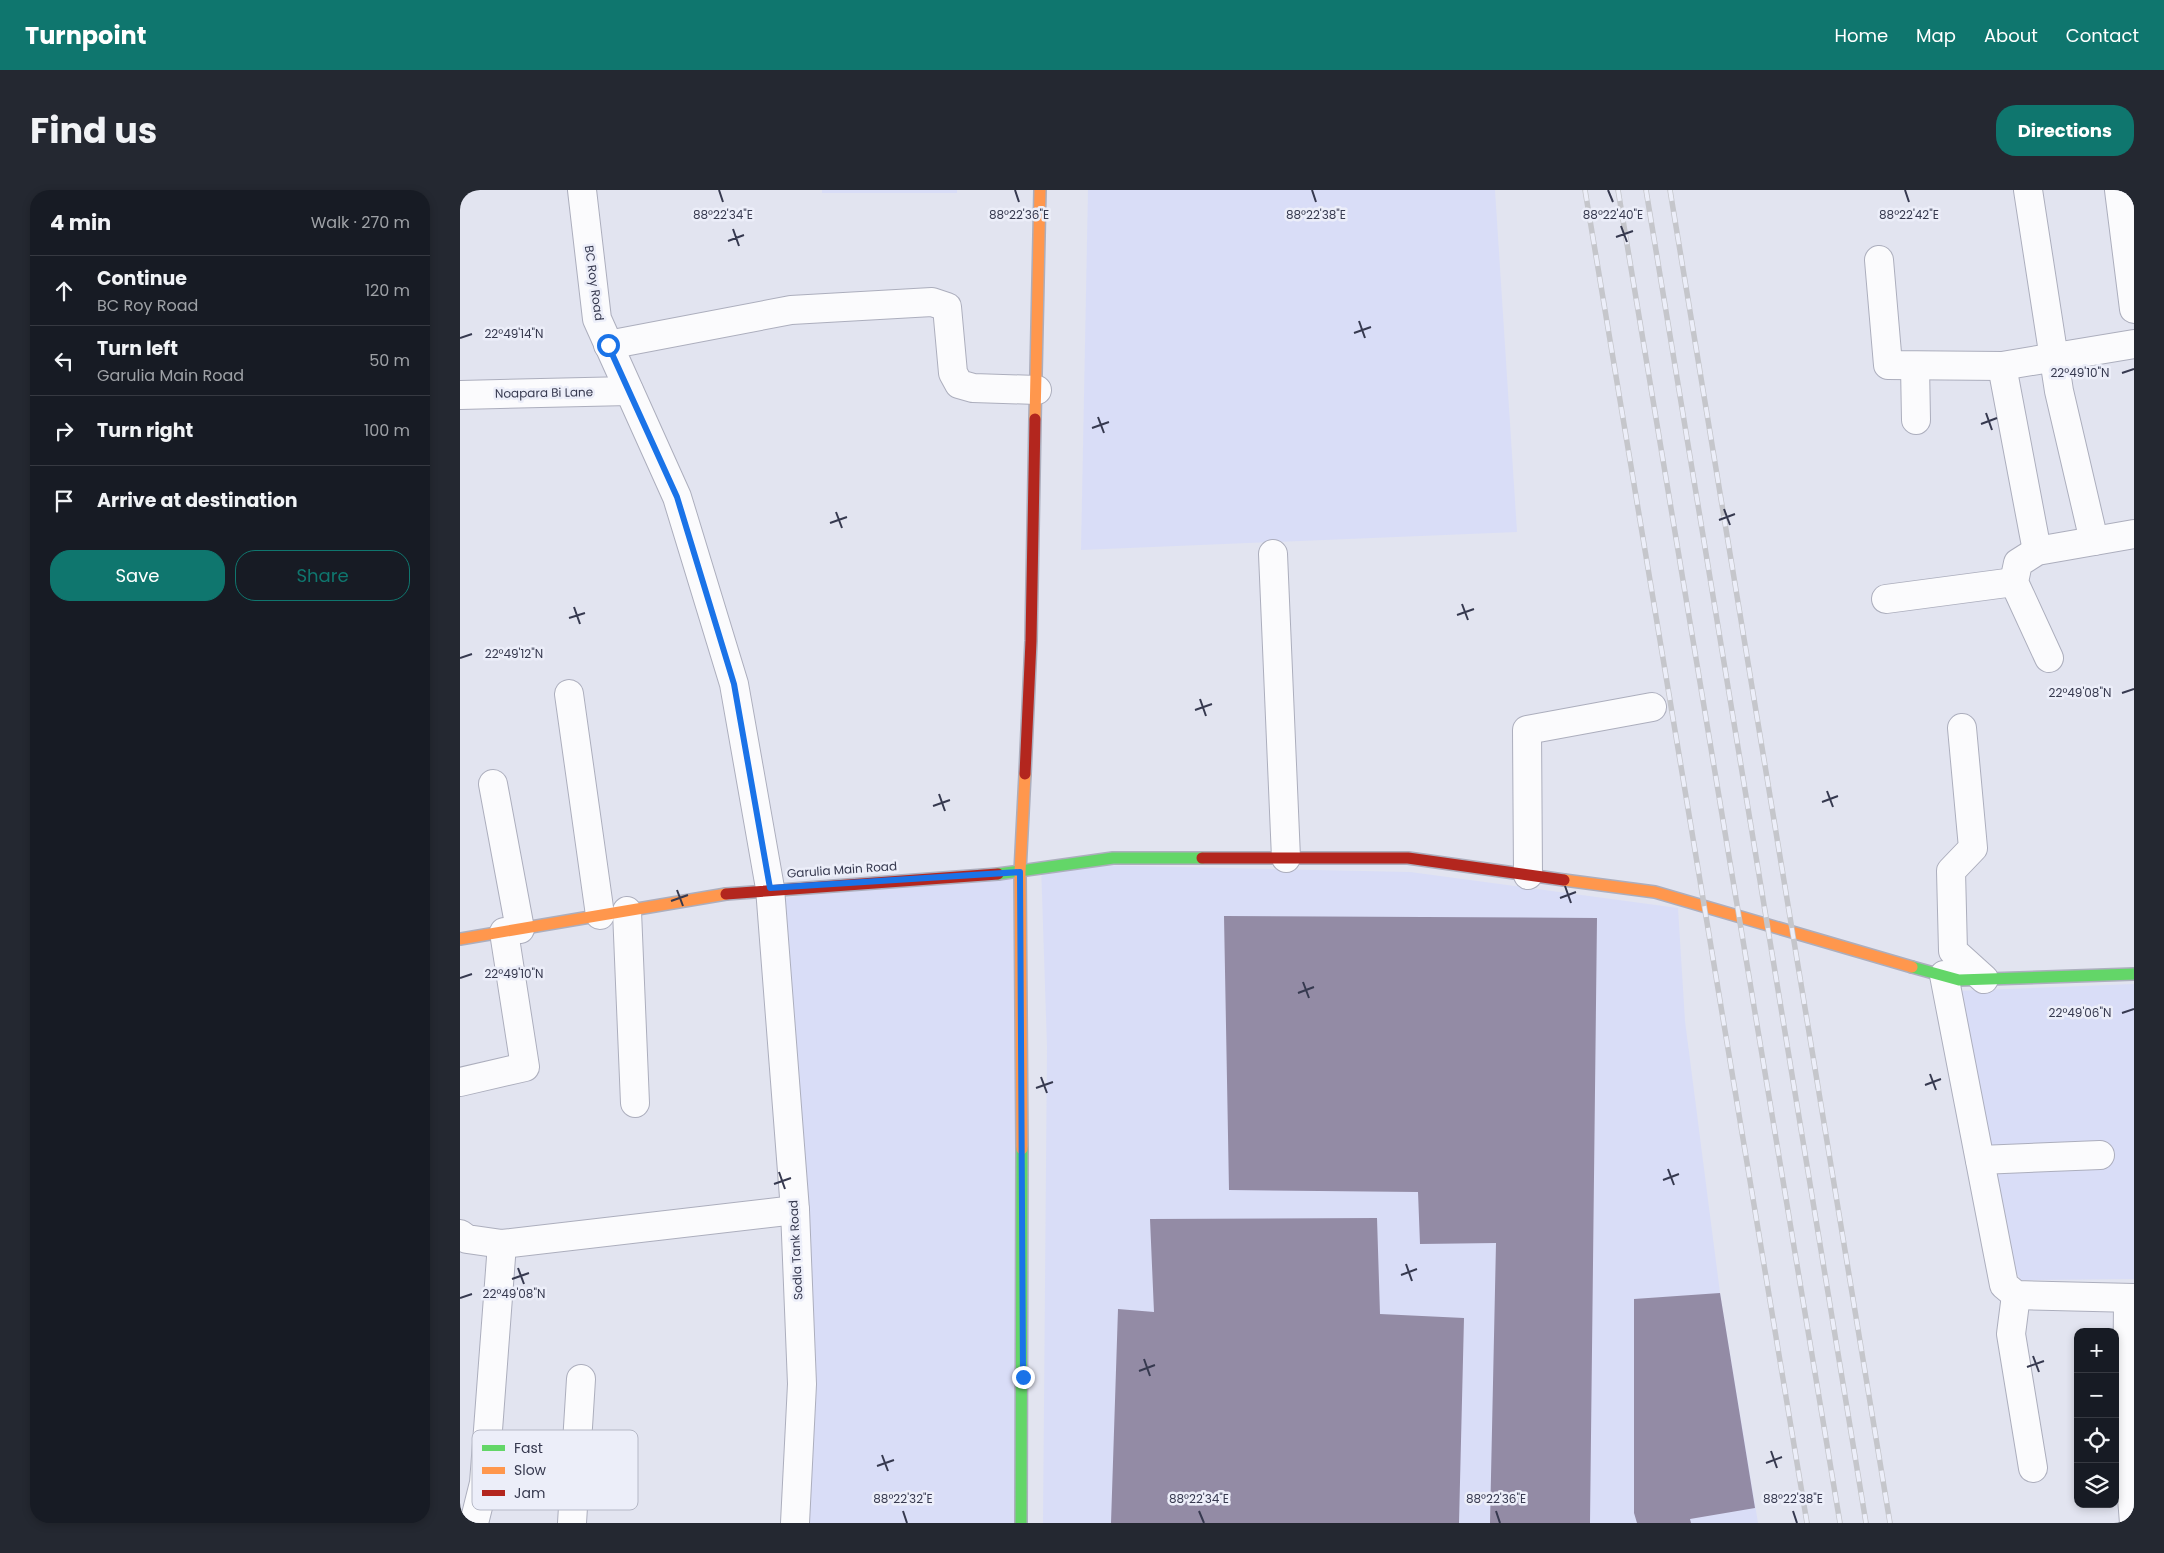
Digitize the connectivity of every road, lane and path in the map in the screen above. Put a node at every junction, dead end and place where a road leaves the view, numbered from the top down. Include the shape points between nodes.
1 (582, 190) edge
2 (1040, 190) edge
3 (2028, 190) edge
4 (2119, 190) edge
5 (1879, 260) dead end
6 (2134, 309) edge
7 (2134, 344) edge
8 (608, 345) junction
9 (2053, 358) junction
10 (1915, 366) junction
11 (2002, 366) junction
12 (1037, 390) junction
13 (629, 392) junction
14 (460, 395) edge
15 (1916, 420) dead end
16 (2134, 534) edge
17 (2094, 541) junction
18 (2037, 551) junction
19 (1273, 554) dead end
20 (2014, 582) junction
21 (1886, 599) dead end
22 (2049, 658) dead end
23 (569, 694) dead end
24 (1652, 708) dead end
25 (1962, 728) dead end
26 (493, 784) dead end
27 (1286, 858) junction
28 (1020, 872) junction
29 (1528, 875) junction
30 (770, 888) junction
31 (627, 911) junction
32 (600, 915) junction
33 (512, 930) junction
34 (460, 939) edge
35 (2134, 974) edge
36 (1944, 975) junction
37 (1984, 979) junction
38 (460, 1082) edge
39 (635, 1103) dead end
40 (2100, 1155) dead end
41 (1980, 1160) junction
42 (794, 1210) junction
43 (460, 1234) edge
44 (502, 1244) junction
45 (2016, 1295) junction
46 (2131, 1298) edge
47 (581, 1379) dead end
48 (488, 1430) edge
49 (578, 1430) edge
50 (2033, 1468) dead end
51 (477, 1510) edge
52 (573, 1510) edge
53 (474, 1523) edge
54 (572, 1523) edge
55 (795, 1523) edge
56 (1021, 1523) edge
57 (2134, 1523) edge

1 - 8 street, BC Roy Road via 597,319
2 - 12 street
3 - 9 street
4 - 6 street
5 - 10 street via 1888,364
7 - 9 street
8 - 12 street via 790,310 932,302 947,307 953,373 959,384 973,388
8 - 13 street, BC Roy Road
9 - 11 street
9 - 17 street
10 - 11 street
10 - 15 street
11 - 18 street
12 - 28 street via 1027,747
13 - 14 street, Noapara Bi Lane
13 - 30 street, BC Roy Road via 677,497 734,684
16 - 17 street
17 - 18 street
18 - 20 street via 2018,563
19 - 27 street
20 - 21 street
20 - 22 street
23 - 32 street
24 - 29 street via 1527,730
25 - 37 street via 1973,848 1951,872 1953,951
26 - 33 street
27 - 28 street, Garulia Main Road via 1112,858
27 - 29 street, Garulia Main Road via 1408,858
28 - 30 street, Garulia Main Road
28 - 56 street
29 - 36 street, Garulia Main Road via 1655,892
30 - 31 street, Garulia Main Road
30 - 42 street, Sodla Tank Road
31 - 32 street, Garulia Main Road
31 - 39 street
32 - 33 street, Garulia Main Road
33 - 34 street, Garulia Main Road
33 - 38 street via 525,1068
35 - 37 street, Garulia Main Road
36 - 37 street, Garulia Main Road via 1959,980
36 - 41 street
40 - 41 street
41 - 45 street via 2004,1285
42 - 44 street
42 - 55 street, Sodla Tank Road via 802,1384
43 - 44 street via 467,1239
44 - 48 street
45 - 46 street
45 - 50 street via 2011,1334
46 - 57 street via 2127,1434
47 - 49 street
51 - 53 street
52 - 54 street

